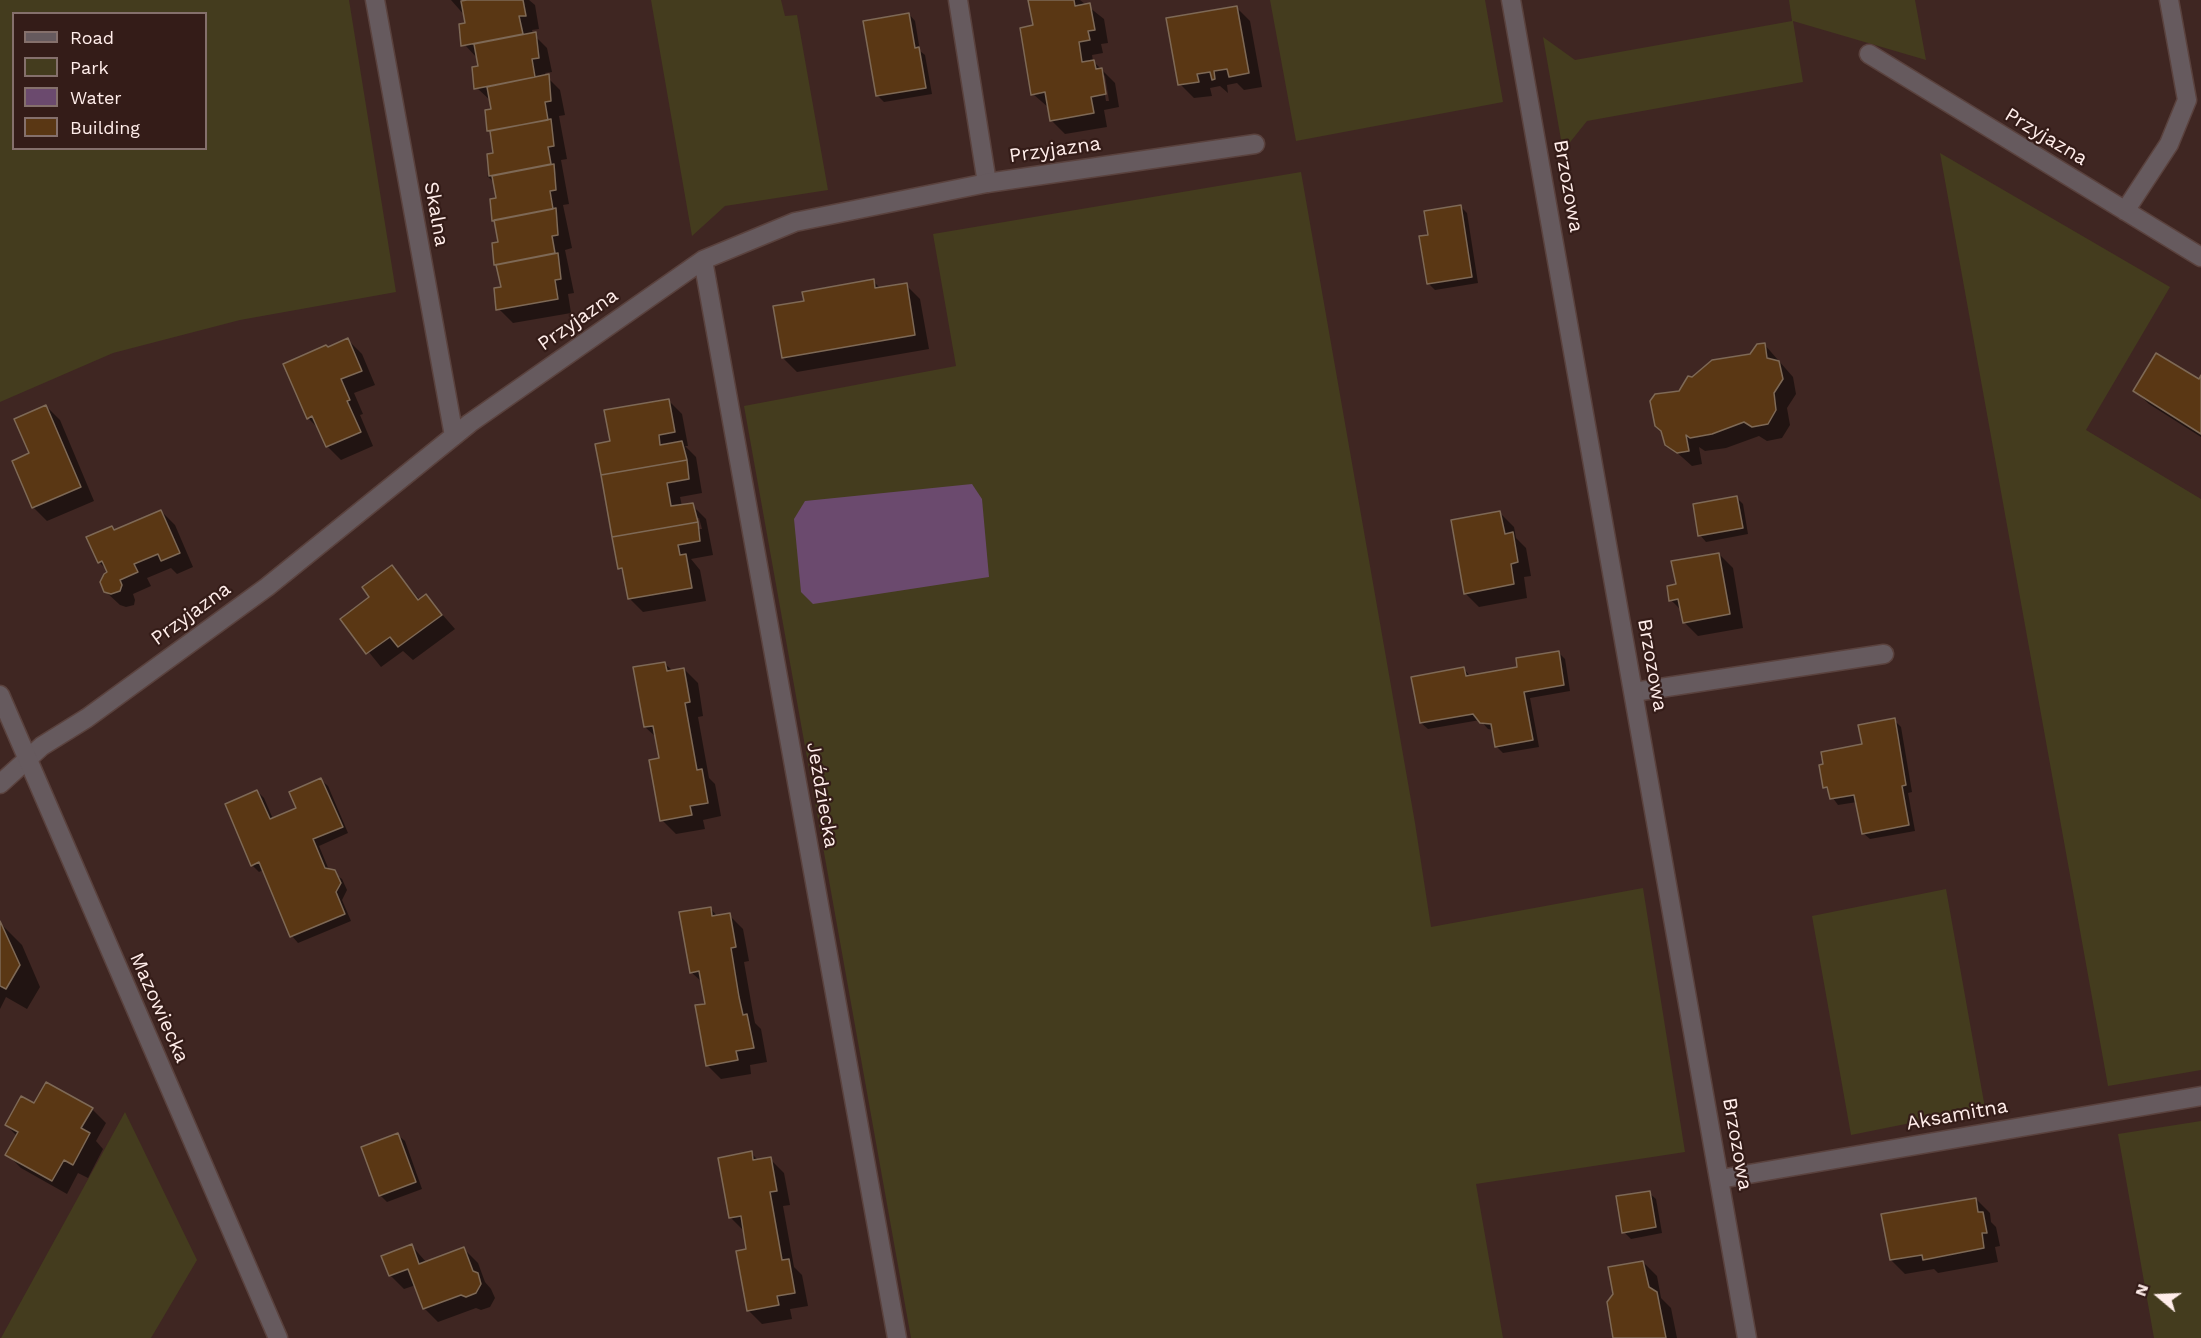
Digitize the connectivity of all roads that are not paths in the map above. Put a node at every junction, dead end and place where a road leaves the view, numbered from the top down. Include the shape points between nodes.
1 (375, 0) edge
2 (958, 0) edge
3 (1511, 0) edge
4 (2169, 0) edge
5 (1869, 54) dead end
6 (1256, 144) dead end
7 (987, 183) junction
8 (2125, 211) junction
9 (2201, 256) edge
10 (703, 260) junction
11 (454, 436) junction
12 (1884, 654) dead end
13 (1634, 692) junction
14 (0, 695) edge
15 (27, 758) junction
16 (0, 784) edge
17 (2201, 1096) edge
18 (1720, 1179) junction
19 (278, 1338) edge
20 (897, 1338) edge
21 (1747, 1338) edge

1 - 11 street, Skalna
2 - 7 street
3 - 13 street, Brzozowa
4 - 8 street via 2187,100 2169,144
5 - 8 street, Przyjazna
6 - 7 street, Przyjazna
7 - 10 street, Przyjazna via 795,222
8 - 9 street, Przyjazna
10 - 11 street, Przyjazna
10 - 20 street, Jeździecka
11 - 15 street, Przyjazna via 267,587
12 - 13 street
13 - 18 street, Brzozowa
14 - 15 street, Mazowiecka
15 - 16 street, Przyjazna
15 - 19 street, Mazowiecka
17 - 18 street, Aksamitna
18 - 21 street, Brzozowa

